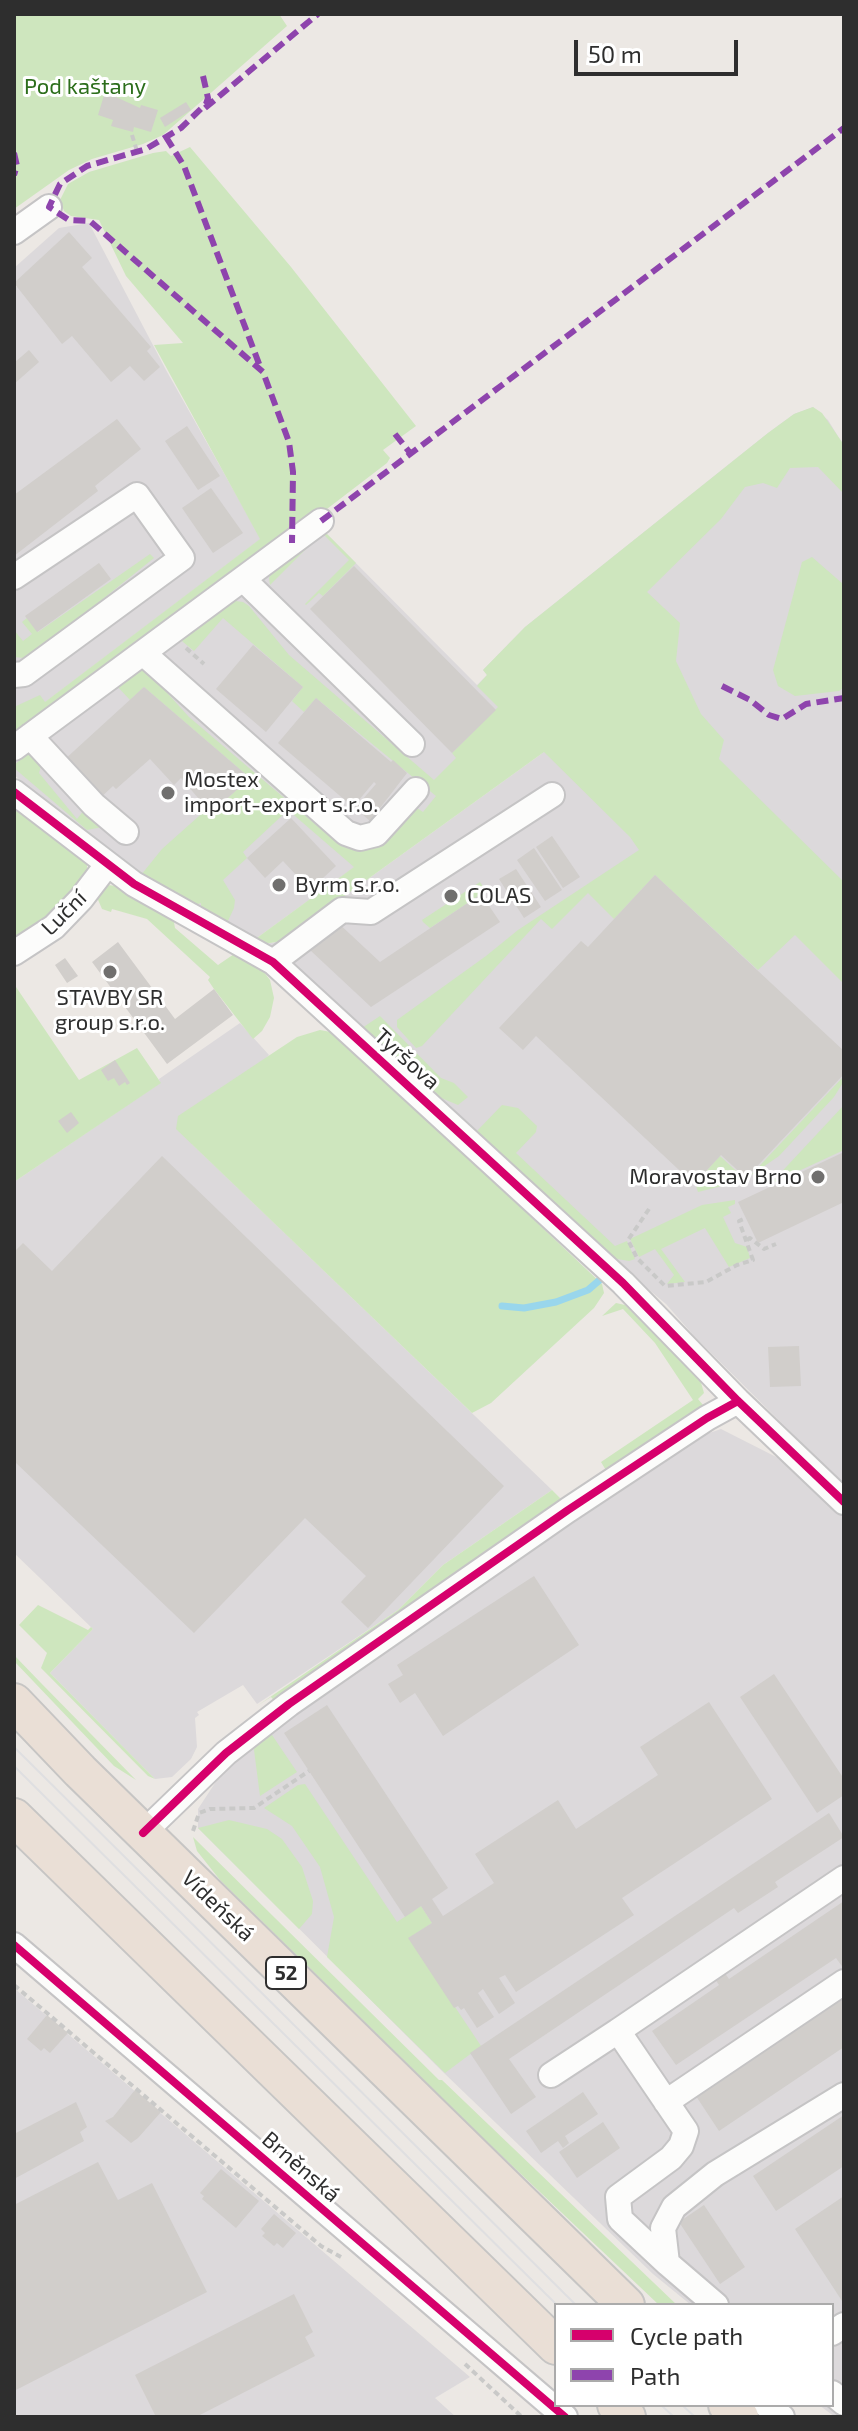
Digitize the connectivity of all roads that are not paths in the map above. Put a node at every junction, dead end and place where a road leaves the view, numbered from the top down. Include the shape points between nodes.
1 (49, 207) dead end
2 (14, 232) edge
3 (321, 521) dead end
4 (14, 577) edge
5 (243, 579) junction
6 (143, 653) junction
7 (14, 675) edge
8 (22, 742) edge
9 (412, 744) dead end
10 (416, 790) dead end
11 (14, 792) edge
12 (552, 795) dead end
13 (126, 832) dead end
14 (107, 865) junction
15 (14, 953) edge
16 (273, 962) junction
17 (738, 1401) junction
18 (844, 1502) edge
19 (14, 1702) edge
20 (14, 1817) edge
21 (143, 1833) junction
22 (844, 1878) edge
23 (14, 1945) edge
24 (844, 1982) edge
25 (618, 2031) junction
26 (551, 2075) dead end
27 (844, 2095) edge
28 (666, 2102) junction
29 (561, 2240) junction
30 (667, 2263) junction
31 (624, 2303) edge
32 (639, 2303) edge
33 (714, 2303) edge
34 (554, 2344) edge
35 (565, 2417) edge

1 - 2 street
3 - 5 street
4 - 7 street via 137,495 182,558 24,674
5 - 6 street
5 - 9 street
6 - 8 street
6 - 10 street via 346,833 360,838 376,834
8 - 13 street
11 - 14 street, Tyršova
12 - 16 street via 371,912 342,910
14 - 15 street, Luční via 54,927
14 - 16 street, Tyršova
16 - 17 street, Tyršova via 623,1283
17 - 18 street, Tyršova
17 - 21 street via 568,1510 289,1704 226,1753
19 - 21 highway, Vídeňská / 52
20 - 34 highway
21 - 29 highway, Vídeňská / 52
22 - 25 street
23 - 35 street, Brněnská
24 - 28 street
25 - 26 street
25 - 28 street
27 - 30 street via 715,2174 674,2207 663,2228
28 - 30 street via 686,2131 681,2146 618,2197 620,2219
29 - 31 highway, Vídeňská / 52
29 - 32 street, Vídeňská
30 - 33 street

